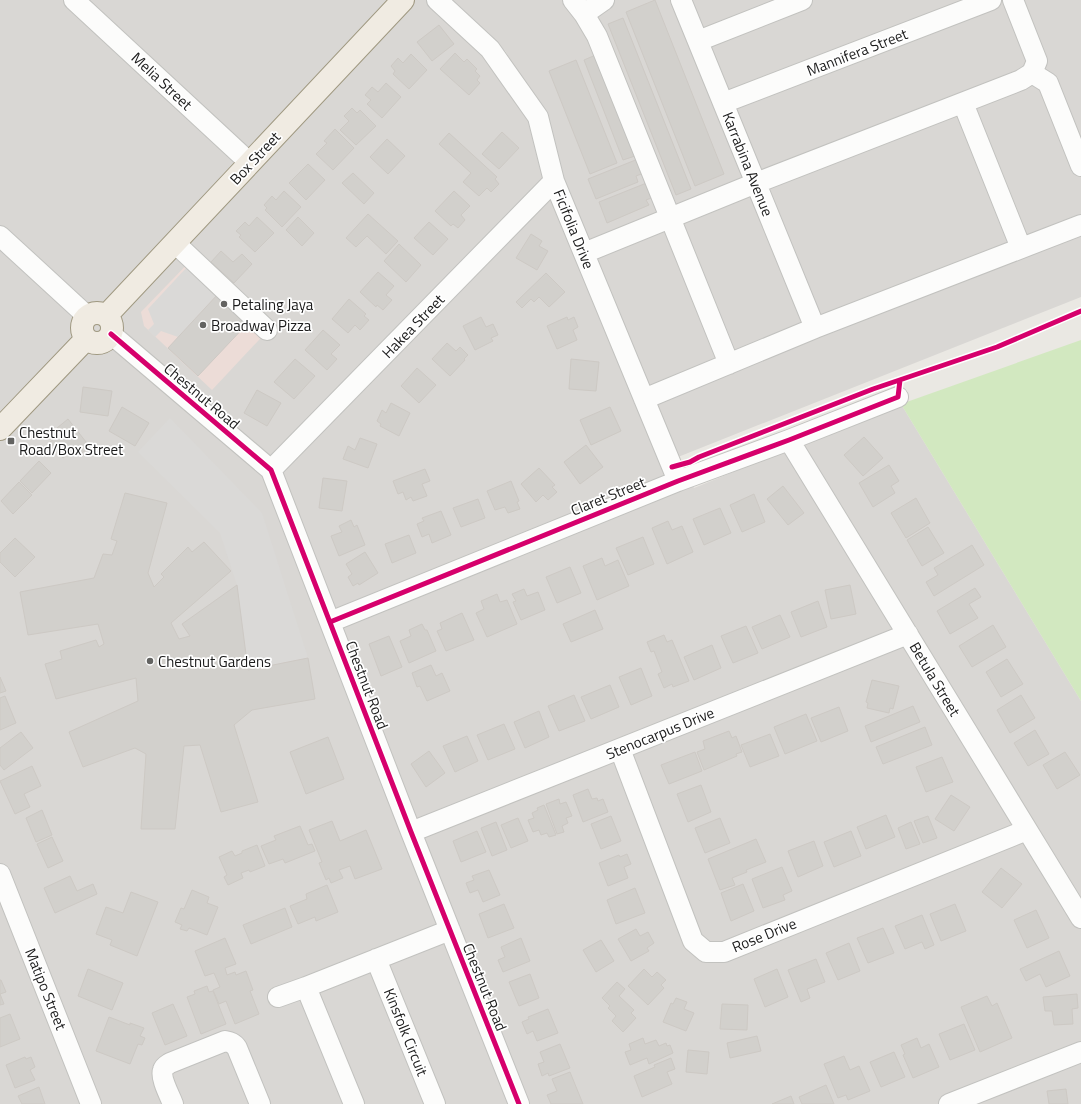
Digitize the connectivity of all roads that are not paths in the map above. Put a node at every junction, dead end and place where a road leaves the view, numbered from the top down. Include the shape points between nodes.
1 (74, 0) edge
2 (403, 0) edge
3 (437, 0) edge
4 (604, 0) edge
5 (682, 0) edge
6 (802, 0) edge
7 (992, 0) edge
8 (1013, 0) edge
9 (579, 7) edge
10 (698, 41) junction
11 (1032, 72) junction
12 (724, 103) junction
13 (963, 103) junction
14 (250, 163) junction
15 (1081, 166) edge
16 (554, 181) junction
17 (756, 183) junction
18 (670, 219) junction
19 (1081, 225) edge
20 (0, 236) edge
21 (175, 243) junction
22 (1022, 248) junction
23 (584, 253) junction
24 (101, 322) junction
25 (815, 328) junction
26 (267, 330) dead end
27 (729, 364) junction
28 (898, 397) dead end
29 (644, 399) junction
30 (0, 429) edge
31 (789, 440) junction
32 (271, 470) junction
33 (678, 481) junction
34 (330, 622) junction
35 (908, 634) junction
36 (620, 749) junction
37 (1027, 830) junction
38 (411, 832) junction
39 (0, 874) edge
40 (1081, 918) edge
41 (450, 930) junction
42 (376, 959) junction
43 (306, 987) junction
44 (278, 998) dead end
45 (1081, 1052) edge
46 (91, 1104) edge
47 (173, 1104) edge
48 (260, 1104) edge
49 (354, 1104) edge
50 (435, 1104) edge
51 (519, 1104) edge
52 (949, 1104) edge

1 - 14 street, Melia Street
2 - 14 main road, Box Street
3 - 16 street, Ficifolia Drive via 490,49 538,117
4 - 9 street
5 - 10 street, Karrabina Avenue
6 - 10 street
7 - 12 street, Mannifera Street
8 - 11 street via 1037,62
9 - 18 street via 597,36
10 - 12 street, Karrabina Avenue
11 - 13 street via 1021,80
11 - 15 street via 1048,83
12 - 17 street, Karrabina Avenue
13 - 17 street
13 - 22 street
14 - 21 main road, Box Street
16 - 23 street, Ficifolia Drive
16 - 32 street, Hakea Street
17 - 18 street
17 - 25 street, Karrabina Avenue
18 - 23 street
18 - 27 street
19 - 22 street
20 - 24 street, Chestnut Road
21 - 24 main road, Box Street
21 - 26 street
22 - 25 street
23 - 29 street, Ficifolia Drive
24 - 30 main road via 84,319 81,330 86,339
24 - 32 street, Chestnut Road
25 - 27 street
27 - 29 street
28 - 31 street, Claret Street
29 - 33 street, Ficifolia Drive
31 - 33 street, Claret Street
31 - 35 street, Betula Street
32 - 34 street, Chestnut Road
33 - 34 street, Claret Street
34 - 38 street, Chestnut Road
35 - 36 street, Stenocarpus Drive
35 - 37 street, Betula Street
36 - 37 street, Rose Drive via 693,941 706,952 724,952
36 - 38 street, Stenocarpus Drive
37 - 40 street, Betula Street
38 - 41 street, Chestnut Road
39 - 46 street, Matipo Street
41 - 42 street
41 - 51 street, Chestnut Road
42 - 43 street
42 - 50 street, Kinsfolk Circuit
43 - 44 street
43 - 49 street
45 - 52 street
47 - 48 street via 163,1078 162,1071 165,1067 225,1041 237,1048

